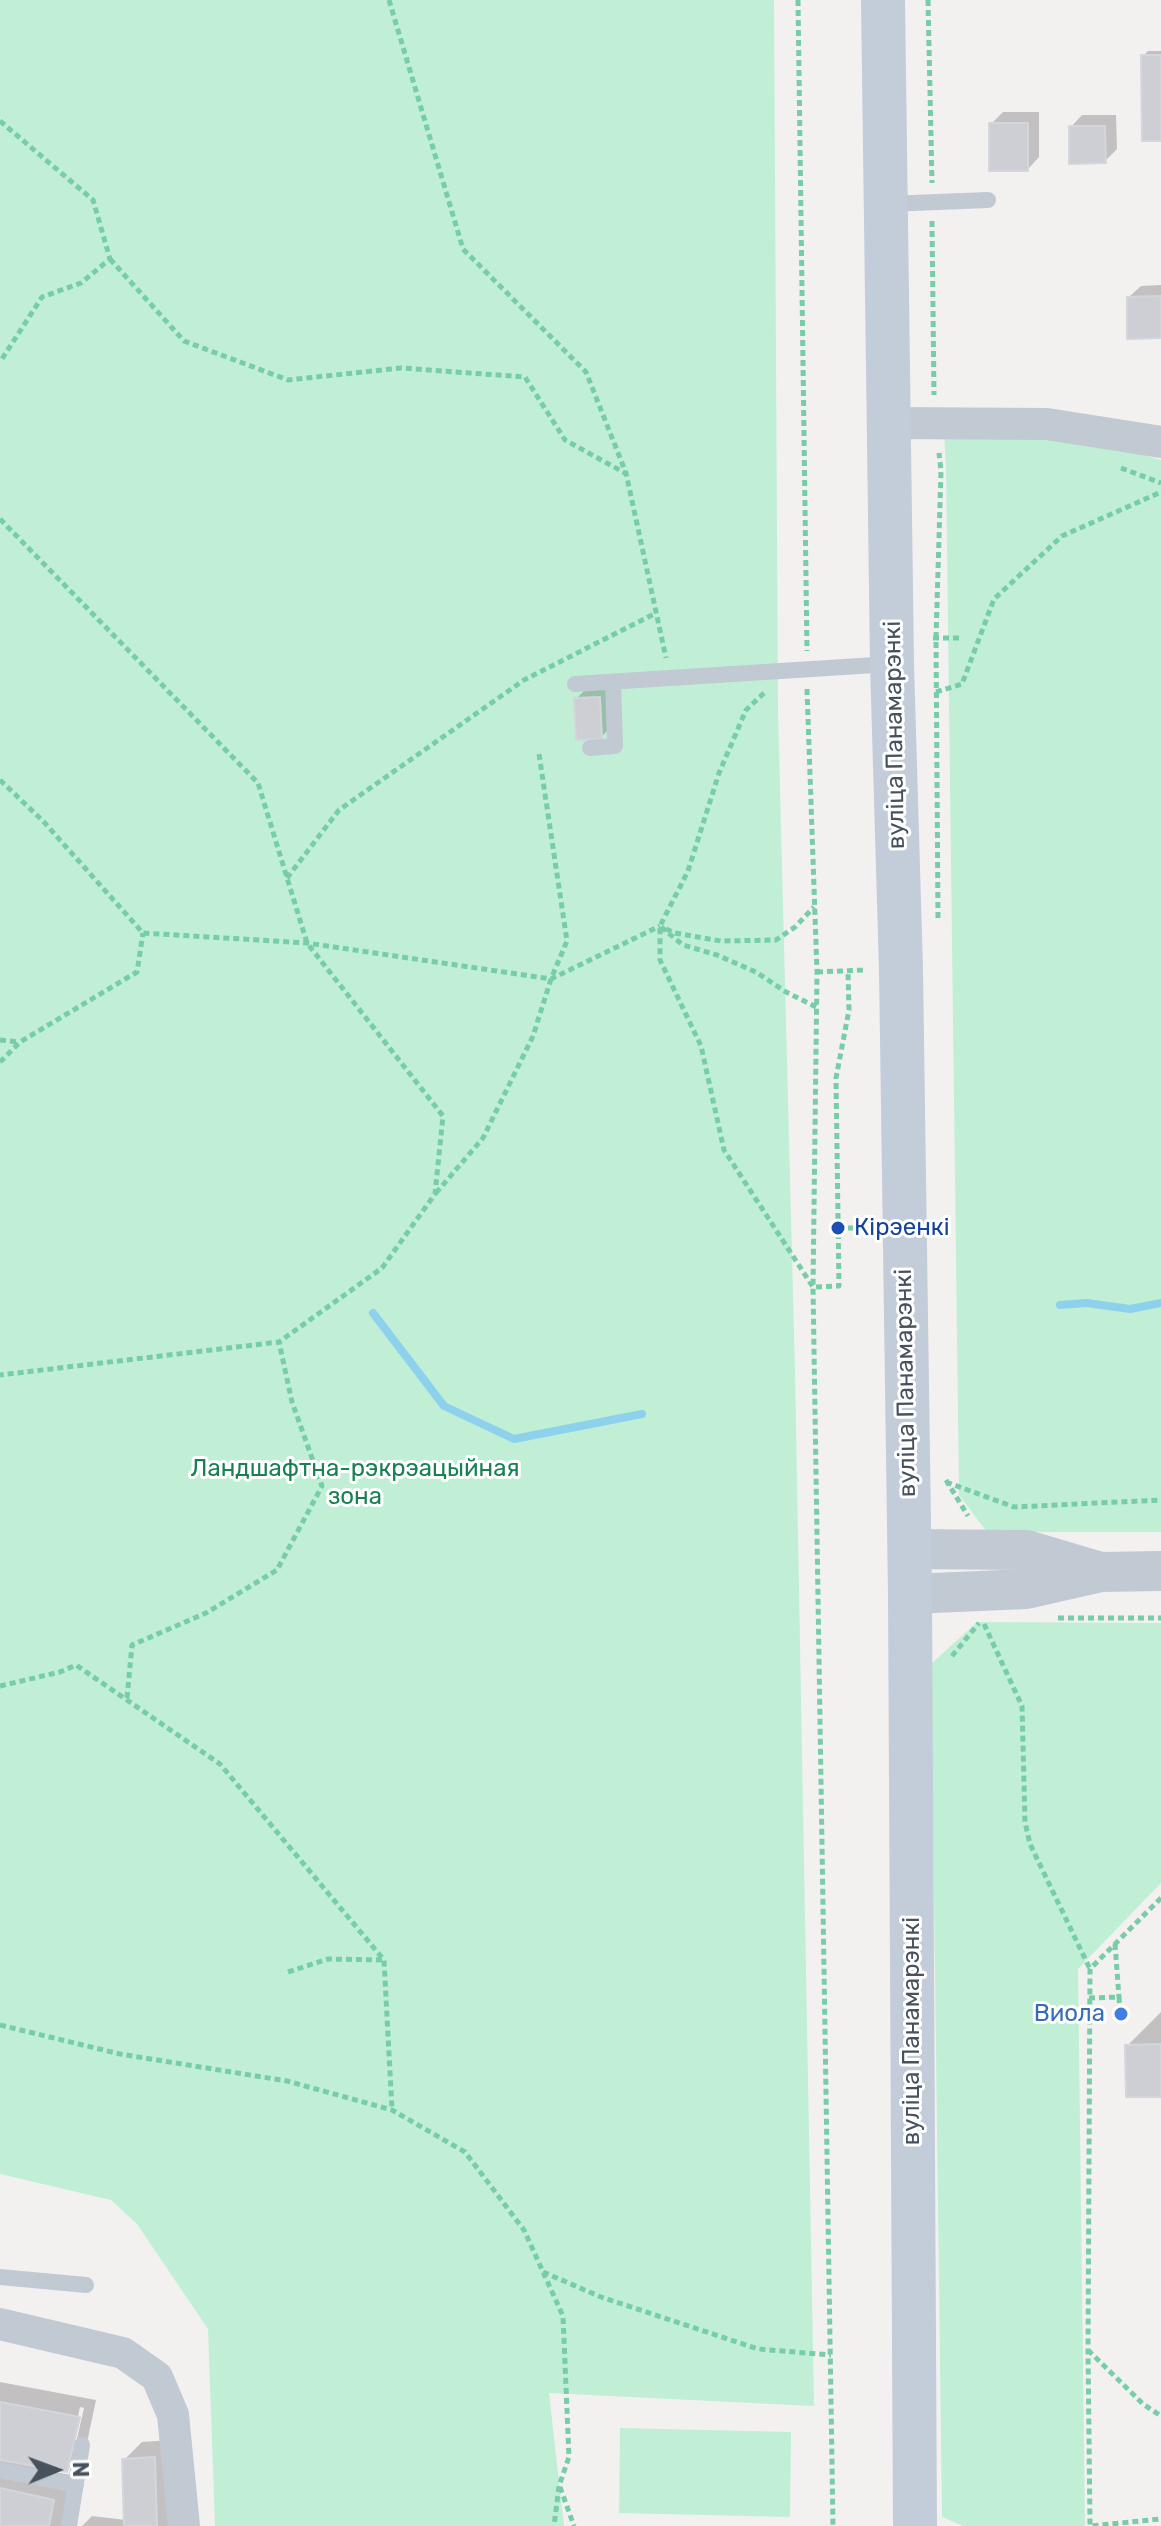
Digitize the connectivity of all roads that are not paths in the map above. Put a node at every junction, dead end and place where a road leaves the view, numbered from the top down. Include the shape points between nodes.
1 (883, 0) edge
2 (988, 200) dead end
3 (885, 204) junction
4 (890, 423) junction
5 (1161, 442) edge
6 (892, 664) junction
7 (613, 682) junction
8 (575, 684) dead end
9 (590, 748) dead end
10 (908, 1549) junction
11 (1161, 1571) edge
12 (1101, 1572) junction
13 (910, 1594) junction
14 (0, 2277) edge
15 (86, 2285) dead end
16 (4, 2328) edge
17 (82, 2445) dead end
18 (0, 2470) edge
19 (76, 2485) junction
20 (69, 2526) edge
21 (184, 2526) edge
22 (915, 2526) edge

1 - 3 main road, вуліца Панамарэнкі
2 - 3 lane
3 - 4 main road, вуліца Панамарэнкі
4 - 5 street via 937,438 1047,424
4 - 6 main road, вуліца Панамарэнкі
6 - 7 lane
6 - 10 main road, вуліца Панамарэнкі
7 - 8 lane
7 - 9 lane via 615,746
10 - 12 street via 1026,1550
10 - 13 main road, вуліца Панамарэнкі
11 - 12 street
12 - 13 street via 1026,1589
13 - 22 main road, вуліца Панамарэнкі
14 - 15 lane
16 - 21 street via 123,2353 157,2377 173,2415
17 - 19 lane
18 - 19 lane
19 - 20 lane

